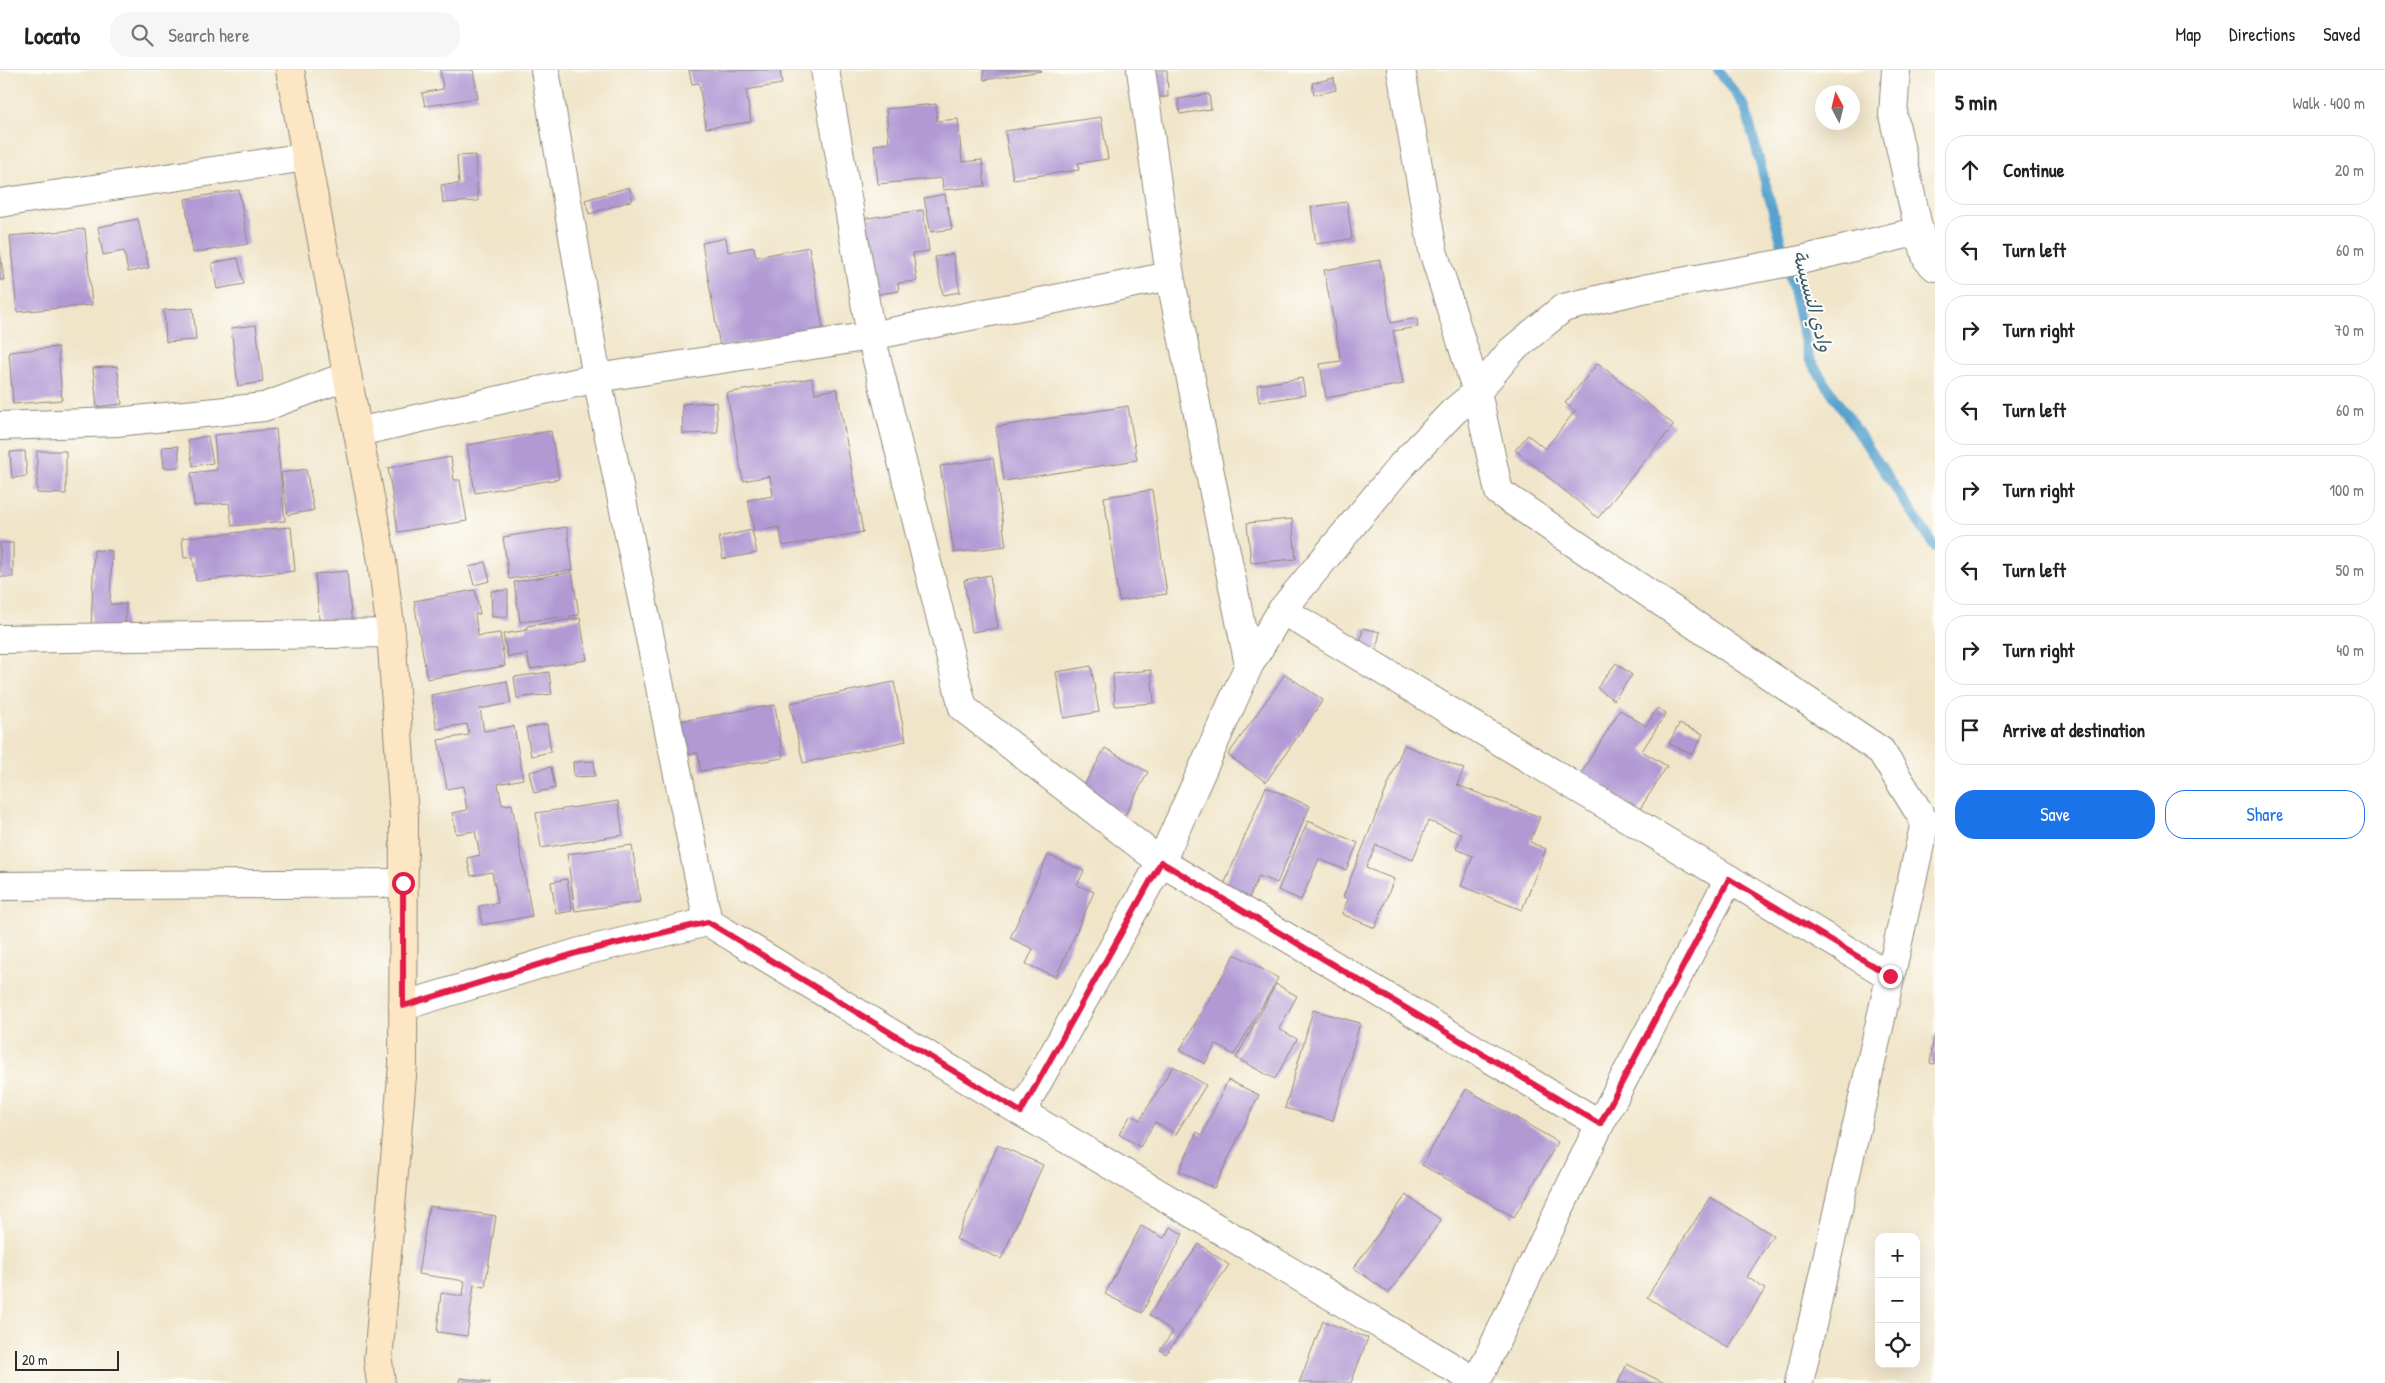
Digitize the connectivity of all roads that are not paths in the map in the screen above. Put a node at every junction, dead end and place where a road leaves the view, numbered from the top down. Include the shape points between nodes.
1 (290, 70) edge
2 (545, 70) edge
3 (825, 70) edge
4 (1141, 70) edge
5 (1401, 70) edge
6 (1896, 70) edge
7 (306, 157) junction
8 (0, 203) edge
9 (1919, 231) junction
10 (1935, 267) edge
11 (1170, 276) junction
12 (872, 336) junction
13 (347, 376) junction
14 (597, 378) junction
15 (1477, 392) junction
16 (0, 426) edge
17 (358, 432) junction
18 (1282, 610) junction
19 (391, 633) junction
20 (0, 639) edge
21 (1249, 665) junction
22 (1161, 862) junction
23 (1729, 879) junction
24 (403, 883) junction
25 (0, 886) edge
26 (708, 922) junction
27 (1890, 976) junction
28 (403, 1006) junction
29 (1021, 1112) junction
30 (1600, 1124) junction
31 (1477, 1382) edge
32 (381, 1383) edge
33 (1799, 1383) edge

1 - 7 street
2 - 14 street
3 - 12 street
4 - 11 street
5 - 15 street via 1434,252
6 - 9 street via 1893,116
7 - 8 street
7 - 13 street
9 - 10 street via 1927,259
9 - 15 street via 1801,260 1643,289 1563,308 1511,351
11 - 12 street
11 - 21 street
12 - 14 street
12 - 22 street via 963,708
13 - 16 street via 264,407 116,422
13 - 17 street
14 - 17 street
14 - 26 street
15 - 18 street via 1401,466
15 - 27 street via 1499,492 1881,750 1925,822
17 - 19 street via 382,560
18 - 21 street
18 - 23 street
19 - 20 street
19 - 24 street via 404,818
21 - 22 street
22 - 29 street
22 - 30 street
23 - 27 street
23 - 30 street
24 - 25 street
24 - 28 street
26 - 28 street via 580,952
26 - 29 street
27 - 33 street
28 - 32 street via 403,1064 378,1361
29 - 31 street
30 - 31 street

